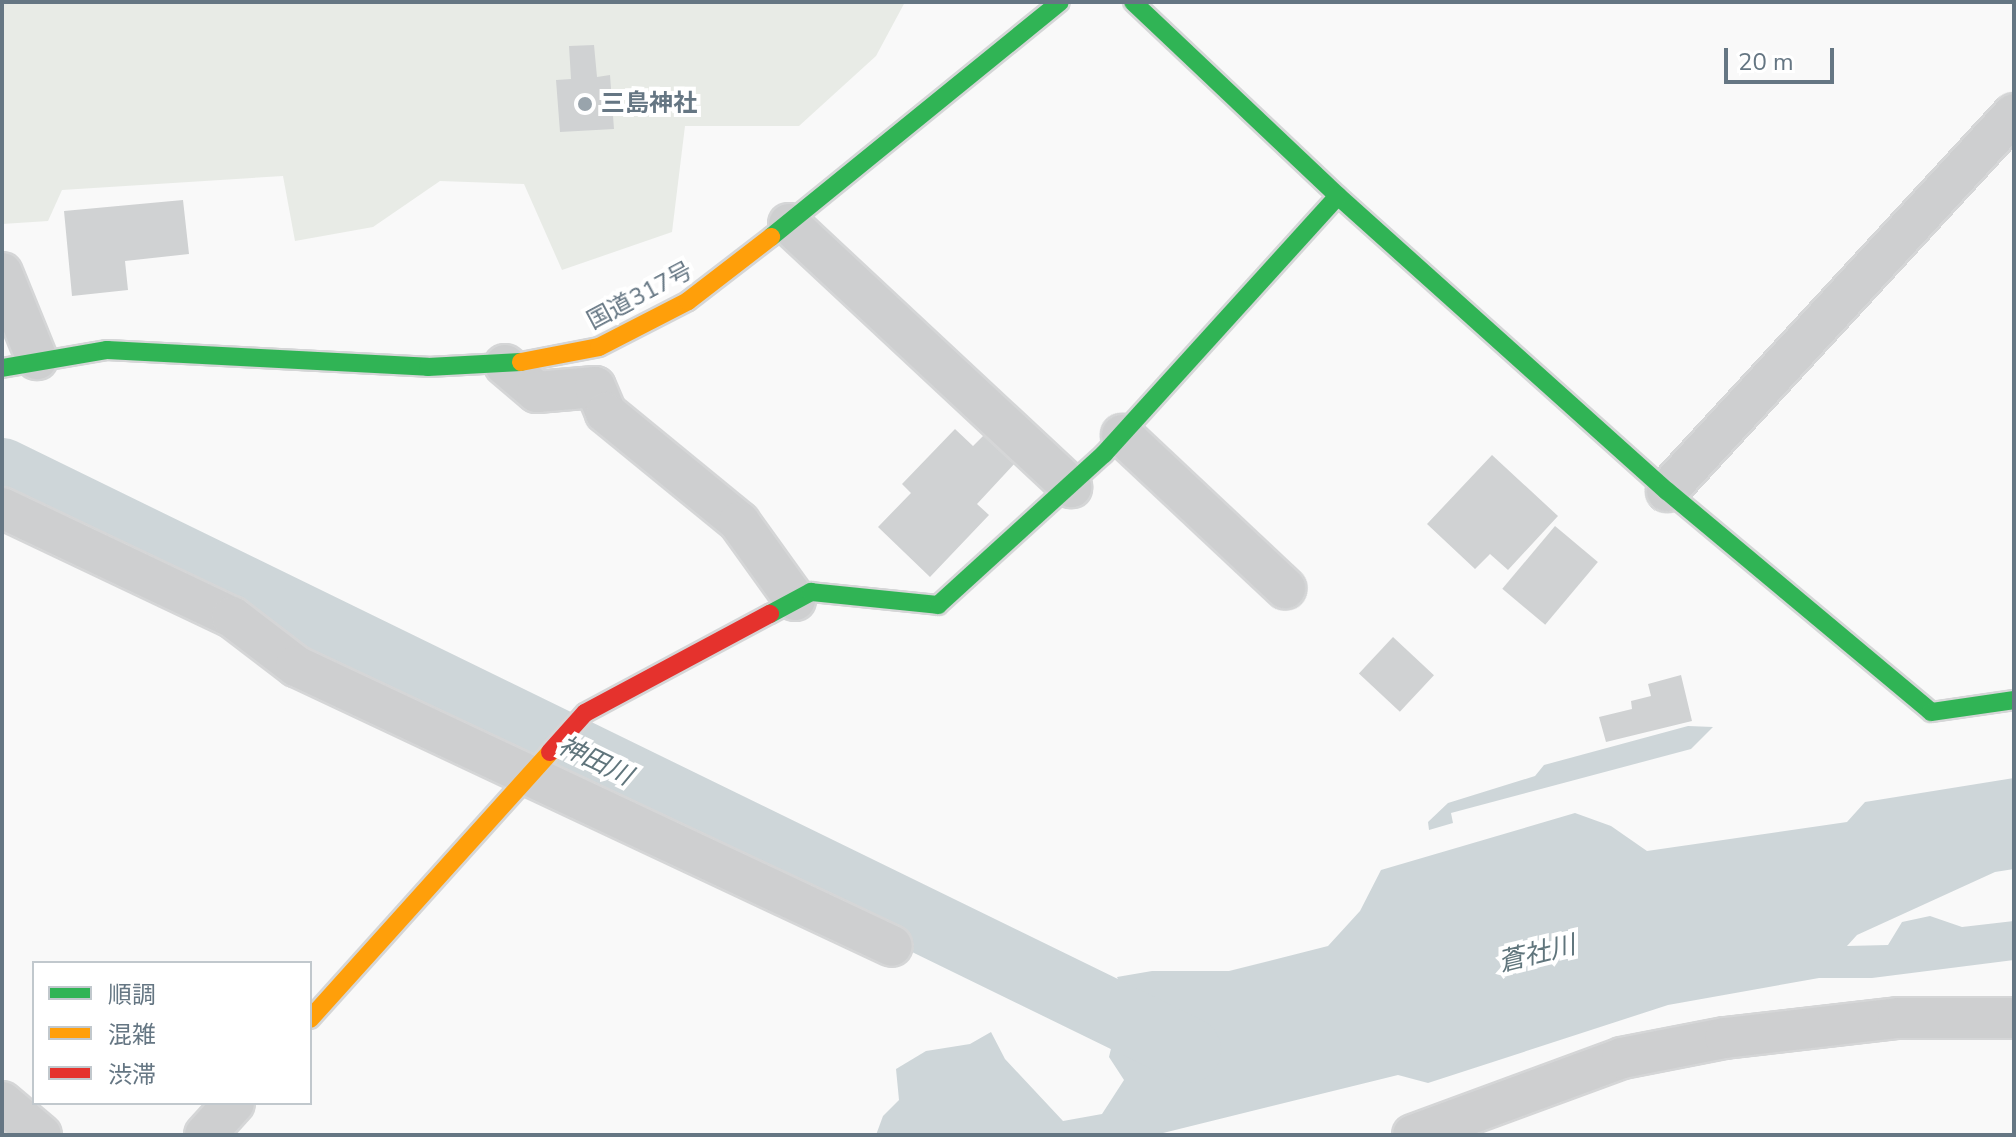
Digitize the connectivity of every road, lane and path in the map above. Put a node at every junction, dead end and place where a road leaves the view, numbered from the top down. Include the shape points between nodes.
1 (1060, 2) edge
2 (1133, 2) edge
3 (2014, 114) edge
4 (1338, 196) junction
5 (789, 224) junction
6 (2, 273) edge
7 (20, 364) edge
8 (505, 365) junction
9 (1122, 435) junction
10 (1071, 487) junction
11 (1667, 491) junction
12 (2, 508) edge
13 (1285, 588) dead end
14 (795, 600) junction
15 (2014, 700) edge
16 (531, 773) junction
17 (892, 946) dead end
18 (312, 1017) edge
19 (2014, 1018) edge
20 (2, 1102) edge
21 (232, 1105) edge
22 (41, 1135) edge
23 (205, 1135) edge
24 (1413, 1135) edge

1 - 5 main road, 国道317号
2 - 4 main road
3 - 11 street
4 - 9 main road
4 - 11 main road
5 - 8 main road, 国道317号 via 688,301 599,347
5 - 10 street
6 - 7 street
7 - 8 main road, 国道317号 via 107,350 162,350 428,367
8 - 14 street via 537,392 595,387 606,413 739,522
9 - 10 main road
9 - 13 street
10 - 14 main road via 938,605 811,592
11 - 15 main road via 1931,712
12 - 16 street via 232,617 296,666
14 - 16 main road via 585,713
16 - 17 street
16 - 18 main road
19 - 24 street via 1898,1018 1622,1058
20 - 22 street
21 - 23 street

